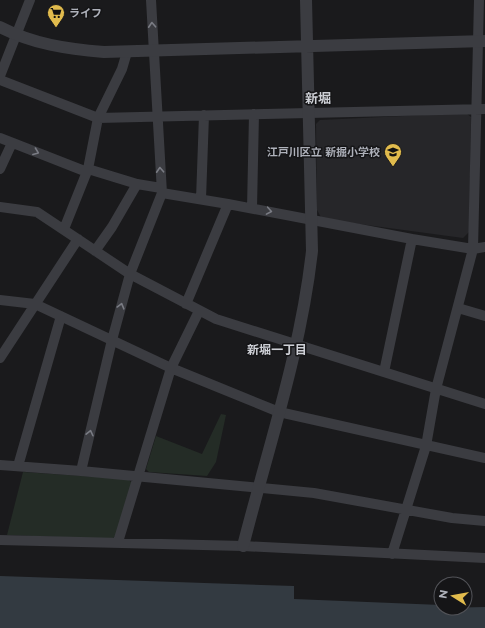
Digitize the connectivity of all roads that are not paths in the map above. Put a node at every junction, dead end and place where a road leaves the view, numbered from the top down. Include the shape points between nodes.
1 (30, 0) edge
2 (151, 0) edge
3 (306, 0) edge
4 (479, 0) edge
5 (0, 27) edge
6 (17, 36) junction
7 (482, 41) edge
8 (307, 46) junction
9 (154, 51) junction
10 (127, 52) junction
11 (0, 76) edge
12 (0, 80) edge
13 (481, 109) edge
14 (254, 114) junction
15 (308, 114) junction
16 (204, 115) junction
17 (158, 117) junction
18 (98, 118) junction
19 (0, 138) edge
20 (12, 143) junction
21 (0, 169) edge
22 (87, 171) junction
23 (137, 184) junction
24 (162, 191) junction
25 (201, 199) junction
26 (228, 204) junction
27 (0, 207) edge
28 (252, 208) junction
29 (311, 219) junction
30 (64, 229) junction
31 (78, 239) junction
32 (412, 239) junction
33 (485, 247) edge
34 (473, 249) junction
35 (95, 250) junction
36 (130, 274) junction
37 (0, 300) edge
38 (35, 304) junction
39 (186, 304) junction
40 (458, 308) junction
41 (199, 311) junction
42 (61, 316) junction
43 (485, 316) edge
44 (112, 340) junction
45 (296, 345) junction
46 (0, 358) edge
47 (171, 368) junction
48 (384, 372) junction
49 (436, 389) junction
50 (485, 404) edge
51 (279, 412) junction
52 (426, 446) junction
53 (485, 458) edge
54 (0, 465) edge
55 (18, 466) junction
56 (81, 470) junction
57 (138, 476) junction
58 (258, 487) junction
59 (406, 510) junction
60 (485, 520) edge
61 (0, 540) edge
62 (118, 542) junction
63 (243, 546) junction
64 (392, 554) junction
65 (485, 558) edge

1 - 6 street
9 -> 2 street
3 - 8 street
4 - 7 street
5 - 6 street
6 - 10 street via 65,48
6 - 11 street
7 - 8 street
7 - 13 street
8 - 9 street
8 - 15 street
9 - 10 street
9 - 17 street
10 - 18 street via 122,69
12 - 18 street
13 - 15 street
13 - 34 street
14 - 15 street
14 - 16 street
14 - 28 street
15 - 29 street
16 - 17 street
16 - 25 street
17 - 18 street
24 -> 17 street
18 - 22 street
19 - 20 street
20 - 21 street
20 -> 22 street
22 - 23 street
22 - 30 street
23 - 24 street
23 - 35 street
24 - 25 street
24 - 36 street
25 - 26 street
26 - 28 street
26 - 39 street
27 - 30 street via 37,212
28 -> 29 street
29 - 32 street
29 - 45 street via 312,251
30 - 31 street
31 - 35 street
31 - 38 street
32 - 34 street
32 - 48 street
33 - 34 street
34 - 40 street
35 - 36 street
36 - 39 street
44 -> 36 street
37 - 38 street
38 - 42 street
38 - 46 street
39 - 41 street
40 - 43 street
40 - 49 street
41 - 45 street via 238,327
41 - 47 street
42 - 44 street
42 - 55 street
44 - 47 street
56 -> 44 street
45 - 48 street
45 - 51 street
47 - 51 street
47 - 57 street
48 - 49 street
49 - 50 street
49 - 52 street
51 - 52 street
51 - 58 street
52 - 53 street
52 - 59 street
54 - 55 street
55 - 56 street
56 - 57 street
57 - 58 street
57 - 62 street
58 - 59 street via 314,493
58 - 63 street
59 - 60 street via 452,518
59 - 64 street
61 - 62 street
62 - 63 street
63 - 64 street
64 - 65 street

